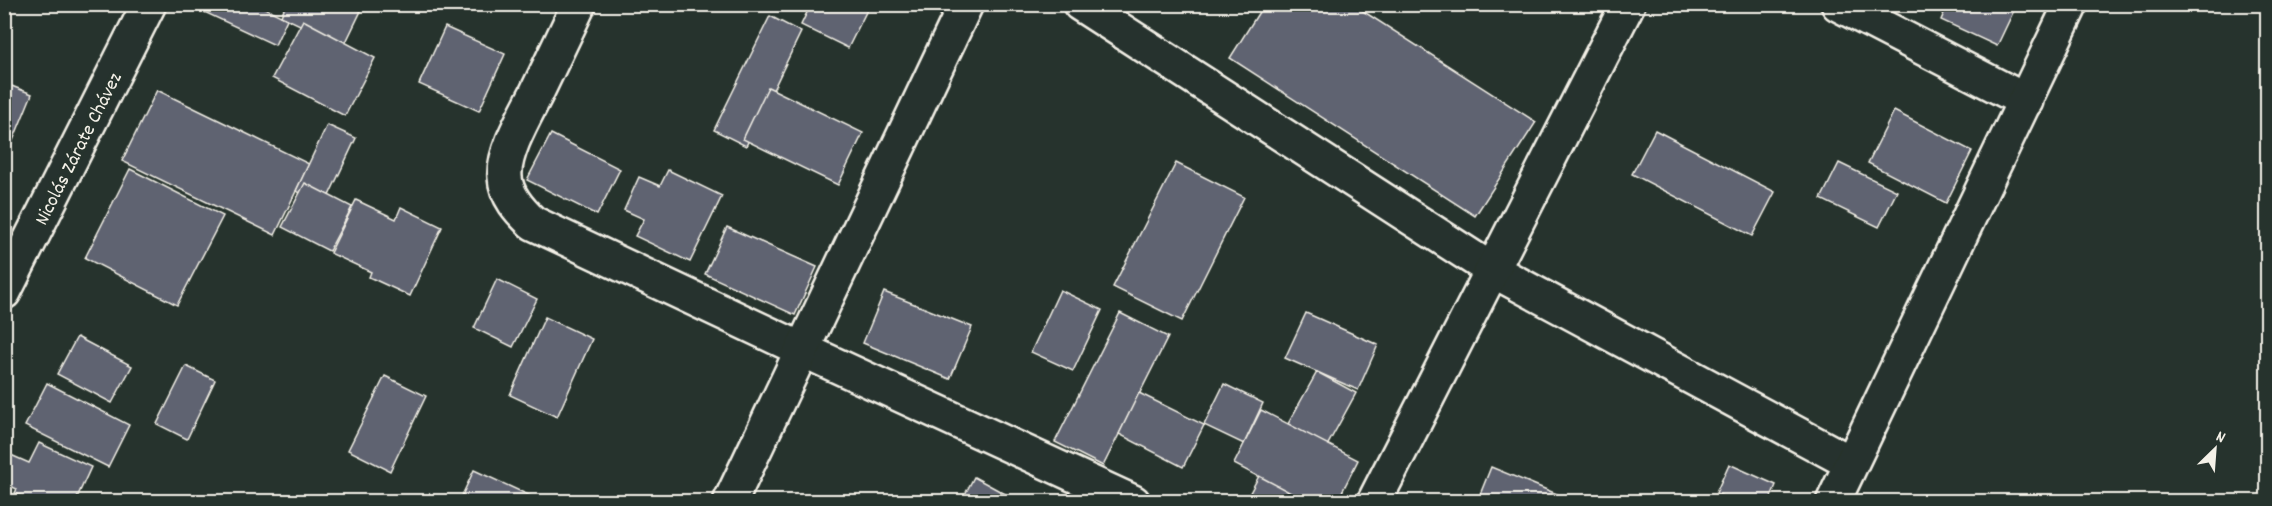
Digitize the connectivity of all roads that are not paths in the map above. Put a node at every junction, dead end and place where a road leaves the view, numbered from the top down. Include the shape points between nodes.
1 (149, 4) edge
2 (579, 4) edge
3 (966, 4) edge
4 (1080, 4) edge
5 (1628, 4) edge
6 (1838, 4) edge
7 (2071, 4) edge
8 (2026, 101) junction
9 (1492, 270) junction
10 (4, 292) edge
11 (803, 350) junction
12 (1851, 463) junction
13 (730, 501) edge
14 (1132, 501) edge
15 (1374, 501) edge
16 (1833, 501) edge

1 - 10 street, Nicolás Zárate Chávez
2 - 11 street via 507,163 506,188 519,211 533,223
3 - 11 street
4 - 9 street
5 - 9 street
6 - 8 street
7 - 8 street
8 - 12 street
9 - 12 street
9 - 15 street
11 - 13 street
11 - 14 street
12 - 16 street

